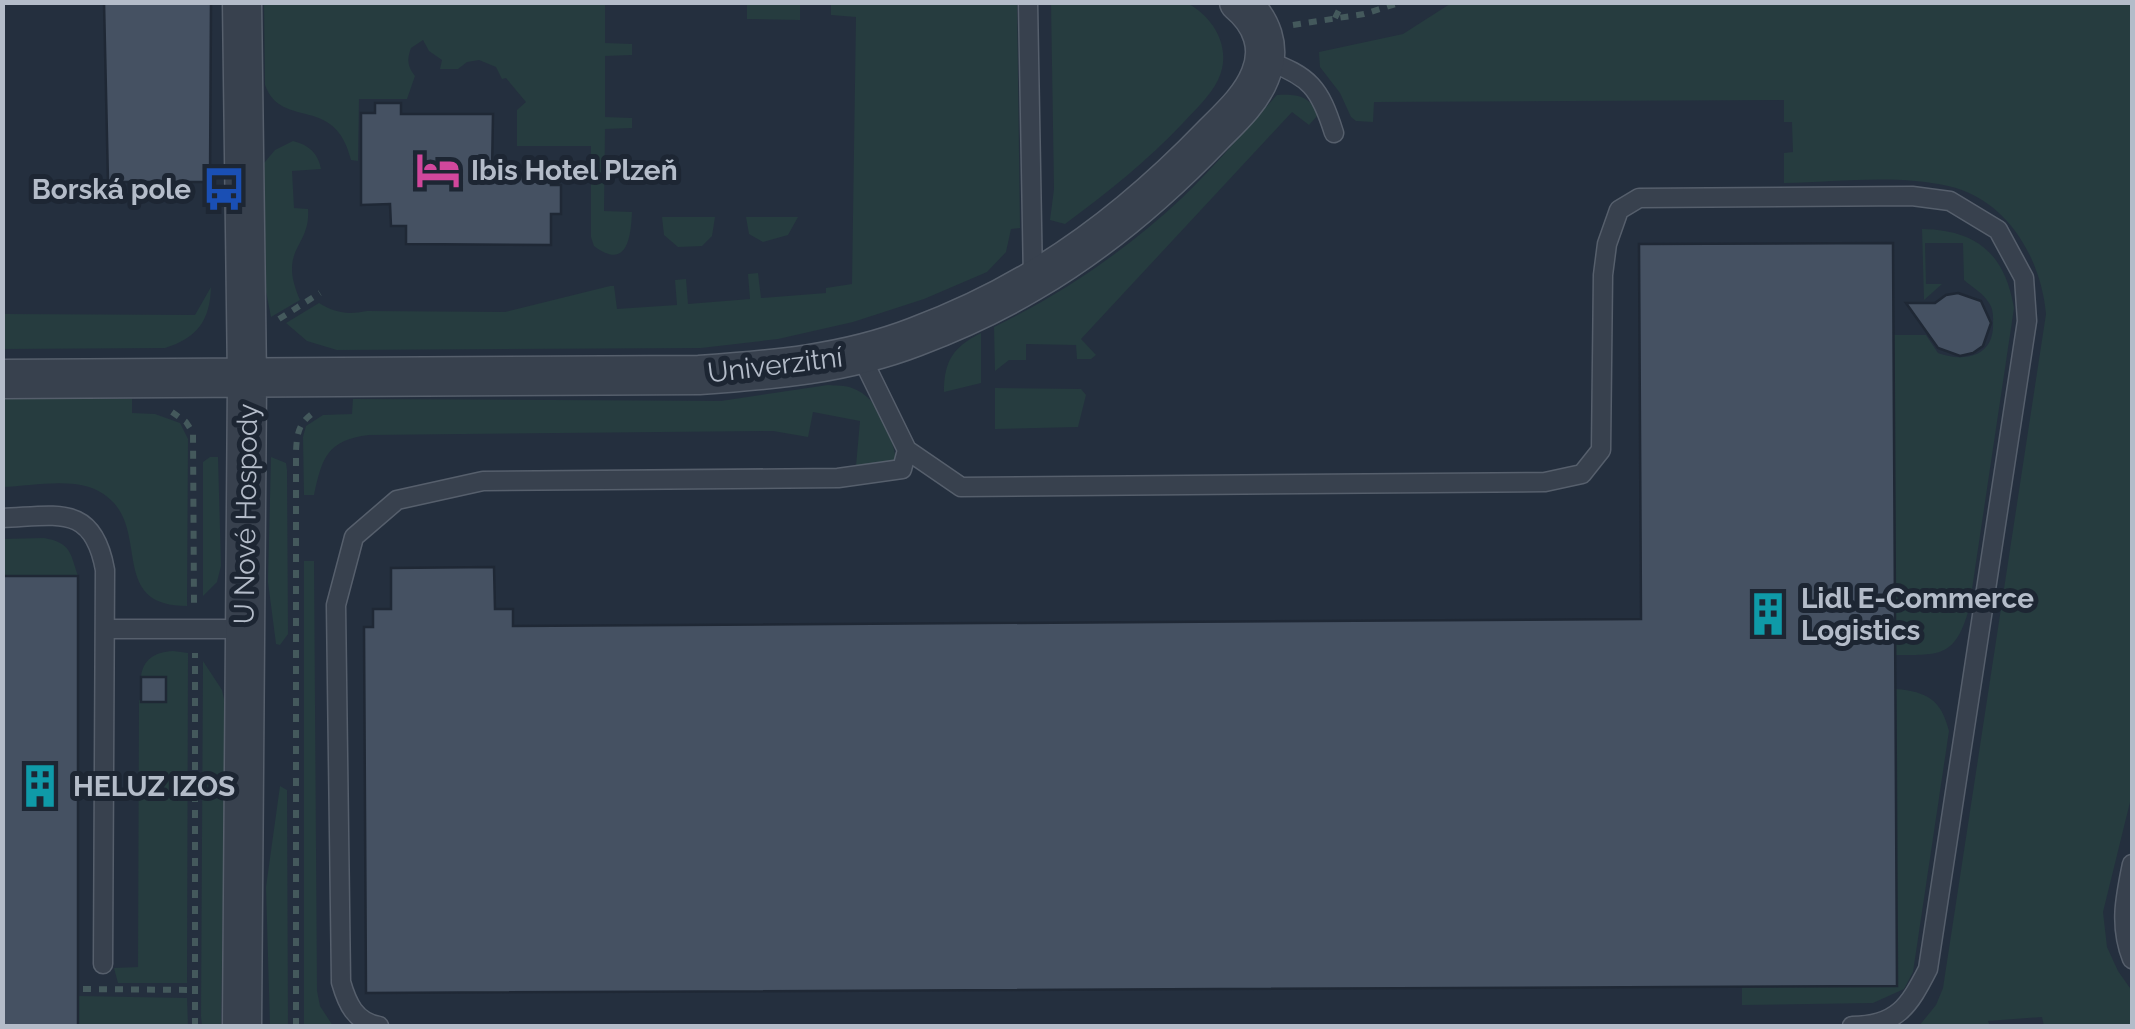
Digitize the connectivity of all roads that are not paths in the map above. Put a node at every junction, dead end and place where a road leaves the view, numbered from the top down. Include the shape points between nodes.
1 (242, 2) edge
2 (1028, 2) edge
3 (1256, 31) edge
4 (1334, 134) dead end
5 (1033, 281) junction
6 (860, 354) junction
7 (2, 379) edge
8 (247, 380) junction
9 (906, 450) junction
10 (2, 518) edge
11 (104, 629) junction
12 (245, 629) junction
13 (2132, 864) edge
14 (2132, 959) edge
15 (103, 964) dead end
16 (242, 1026) edge
17 (379, 1026) edge
18 (1852, 1026) edge

1 - 8 street, U Nové Hospody
2 - 5 lane
3 - 4 lane via 1324,99
3 - 5 street, Univerzitní via 1260,77 1244,102 1179,170
5 - 6 street, Univerzitní via 986,307
6 - 8 street, Univerzitní via 796,368 699,376
6 - 9 lane
7 - 8 street, Univerzitní
8 - 12 street, U Nové Hospody
9 - 17 lane via 902,469 838,478 484,481 396,500 354,537 336,604 340,982 348,1007
9 - 18 lane via 961,487 1546,482 1582,474 1601,450 1607,244 1619,210 1639,198 1912,196 1950,201 1998,230 2024,278 2027,321 1928,969 1909,1006 1876,1026
10 - 11 lane via 68,515 93,532 105,570
11 - 12 lane
11 - 15 lane
12 - 16 street, U Nové Hospody
13 - 14 lane via 2124,905

